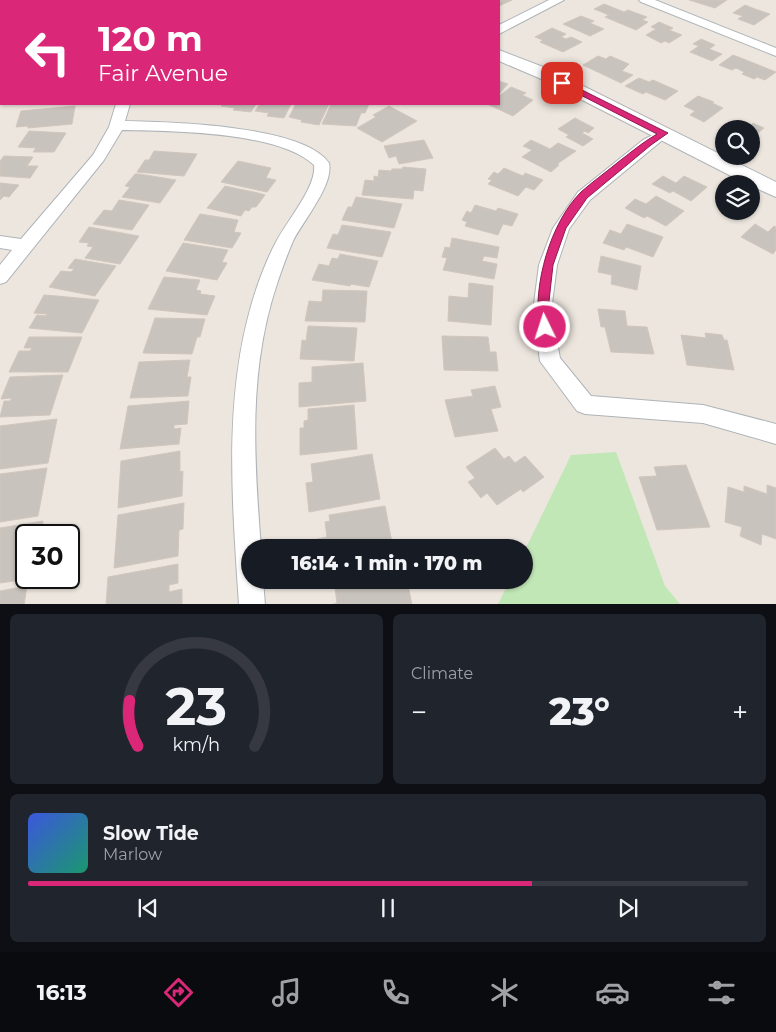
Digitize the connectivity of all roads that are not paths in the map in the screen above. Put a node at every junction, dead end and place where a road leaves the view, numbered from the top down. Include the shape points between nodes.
1 (558, 0) edge
2 (645, 0) edge
3 (500, 29) edge
4 (776, 52) edge
5 (500, 55) edge
6 (123, 105) edge
7 (117, 125) junction
8 (664, 133) junction
9 (776, 190) edge
10 (0, 242) edge
11 (25, 246) junction
12 (0, 277) edge
13 (776, 434) edge
14 (248, 539) edge
15 (251, 589) edge
16 (252, 604) edge

1 - 3 street
2 - 4 street
5 - 8 street
6 - 7 street
7 - 11 street via 99,157
7 - 14 street via 198,128 239,134 307,150 320,162 319,182 288,233 257,317 245,389 244,468
8 - 9 street
8 - 13 street via 584,196 561,228 548,265 542,310 550,361 585,405 703,414
10 - 11 street
11 - 12 street
15 - 16 street

